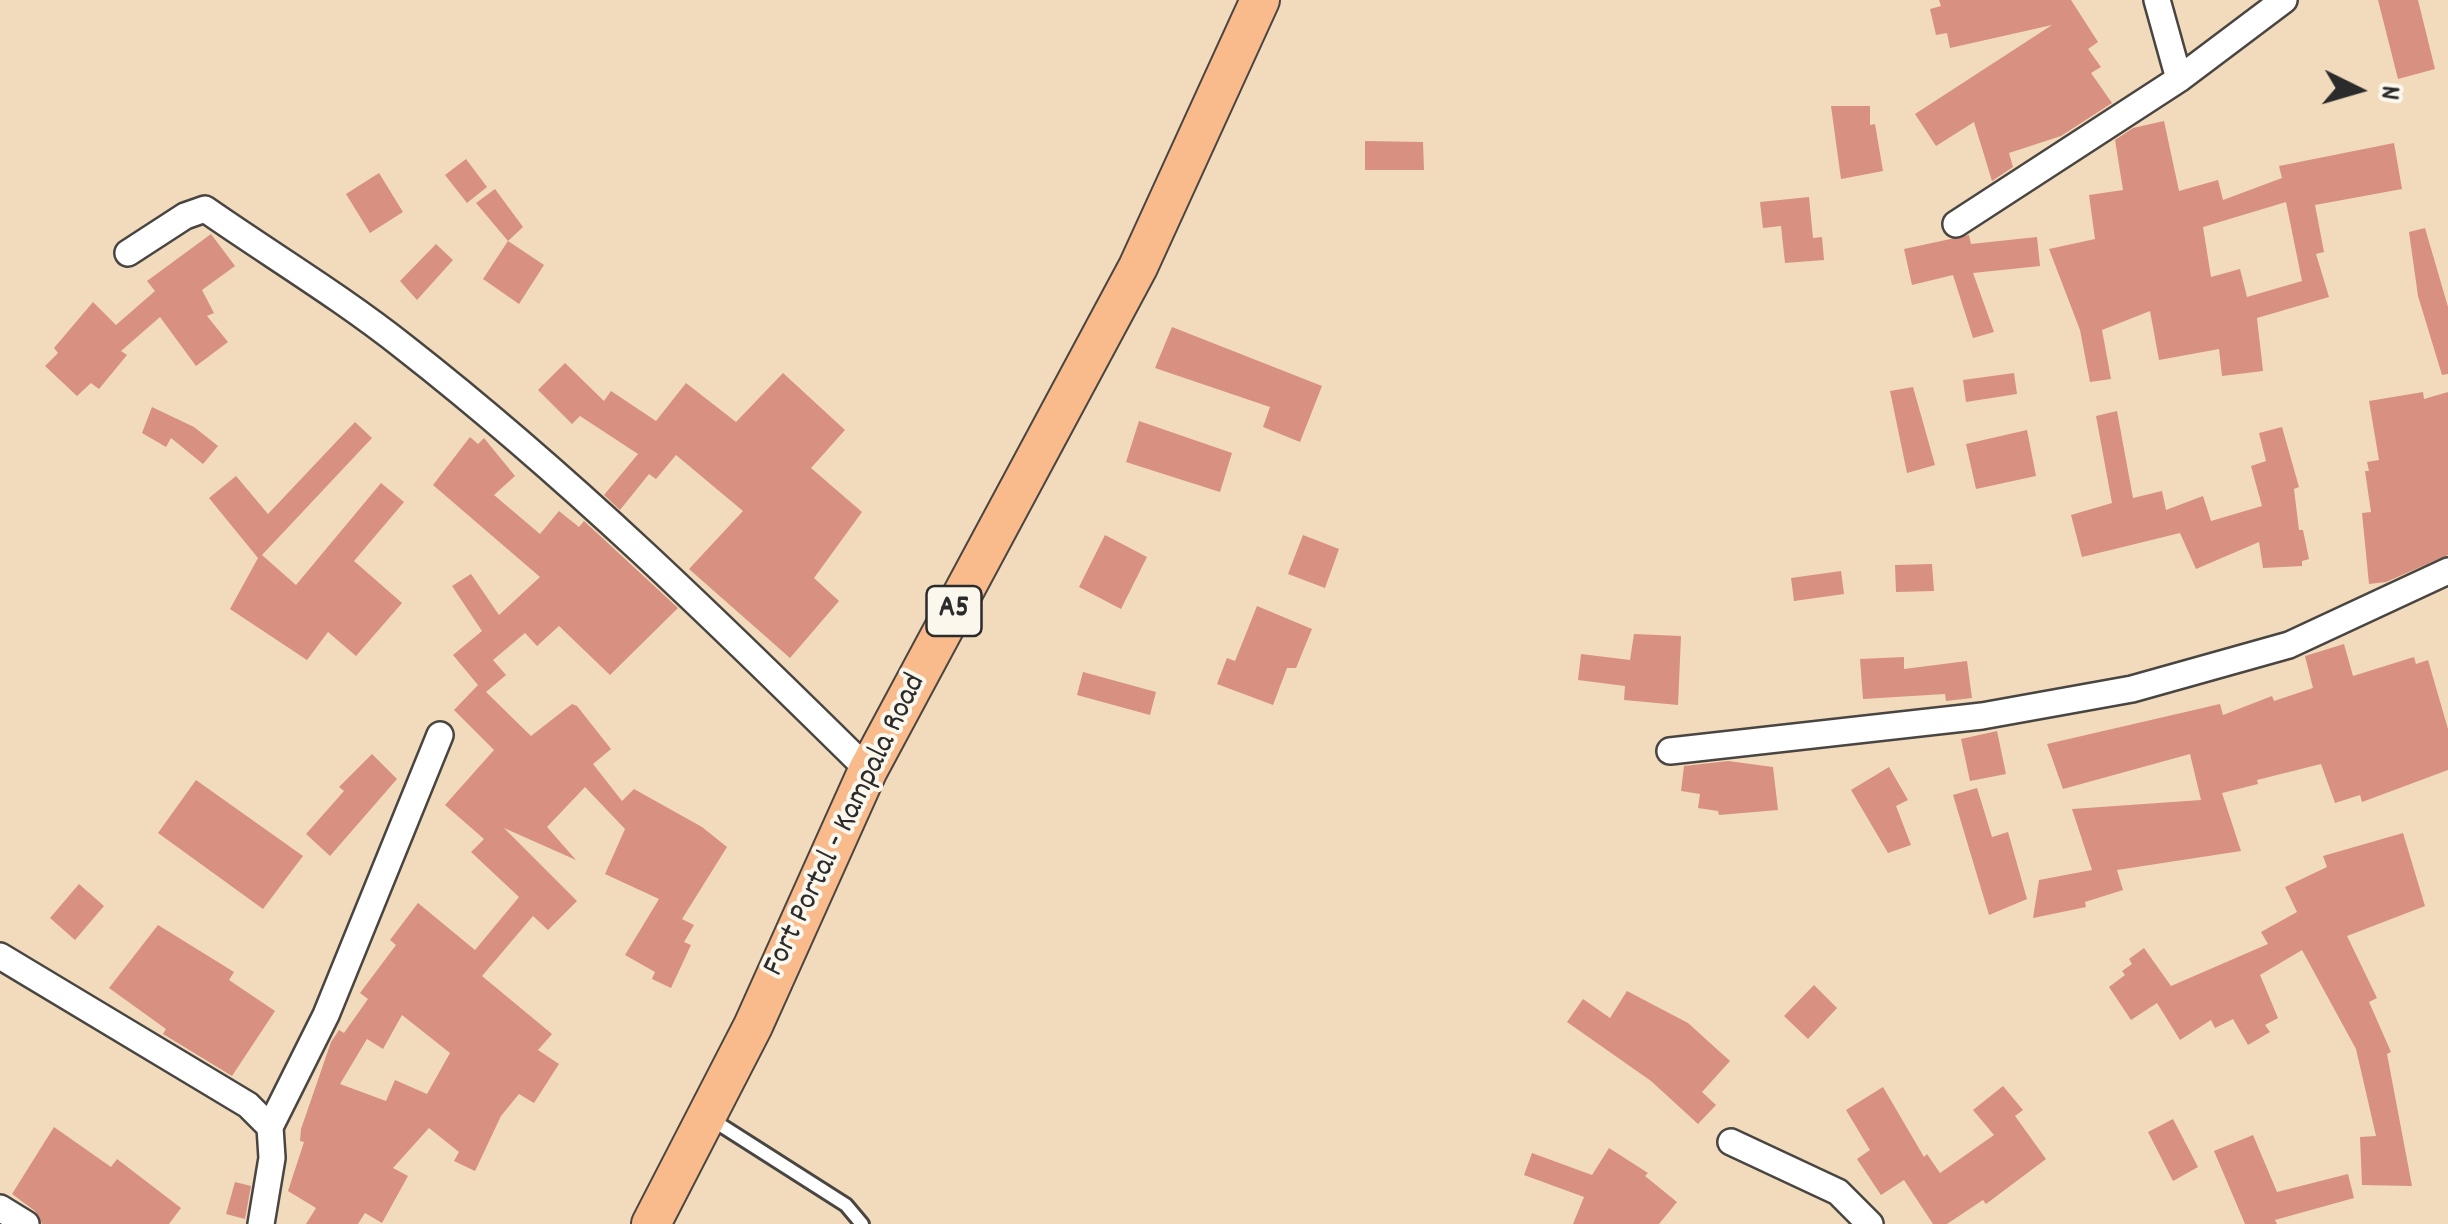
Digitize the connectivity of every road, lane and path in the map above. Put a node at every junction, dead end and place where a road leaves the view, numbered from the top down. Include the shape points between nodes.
1 (1260, 0) edge
2 (2158, 0) edge
3 (2284, 0) edge
4 (2180, 79) junction
5 (1956, 224) dead end
6 (128, 253) dead end
7 (2448, 572) edge
8 (440, 735) dead end
9 (1670, 751) dead end
10 (868, 770) junction
11 (0, 956) edge
12 (706, 1116) junction
13 (270, 1128) junction
14 (1730, 1142) dead end
15 (0, 1208) edge
16 (26, 1224) edge
17 (261, 1224) edge
18 (651, 1224) edge
19 (862, 1224) edge
20 (1870, 1224) edge

1 - 10 main road, Fort Portal - Kampala Road / A5 via 1138,267
2 - 4 street
3 - 4 street
4 - 5 street
6 - 10 street via 206,209 403,346 551,471
7 - 9 street via 2290,645 2132,689 1982,716
8 - 13 street via 326,1015
10 - 12 main road, Fort Portal - Kampala Road / A5
11 - 13 street via 248,1105
12 - 18 main road, Fort Portal - Kampala Road / A5
12 - 19 lane via 846,1205
13 - 17 street
14 - 20 street via 1838,1192
15 - 16 street

